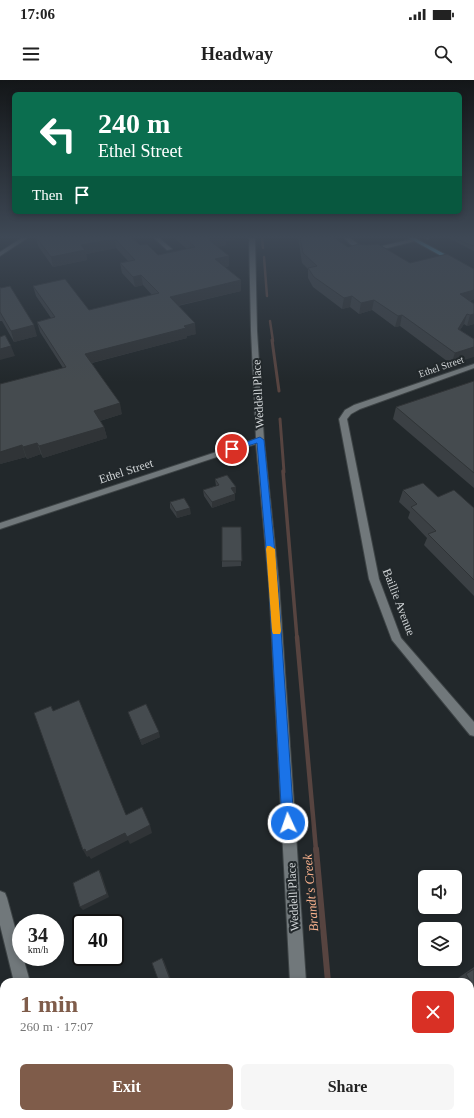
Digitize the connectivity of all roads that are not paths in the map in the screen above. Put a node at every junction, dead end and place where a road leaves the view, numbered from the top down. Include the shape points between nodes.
1 (253, 285) edge
2 (474, 366) edge
3 (348, 412) joint
4 (260, 440) junction
5 (0, 526) edge
6 (474, 731) edge
7 (0, 898) edge
8 (21, 978) edge
9 (298, 978) edge

1 - 4 street, Weddell Place
2 - 3 street, Ethel Street
3 - 6 street, Baillie Avenue via 343,419 374,579 397,640
4 - 5 street, Ethel Street
4 - 9 street, Weddell Place via 274,584
7 - 8 street

